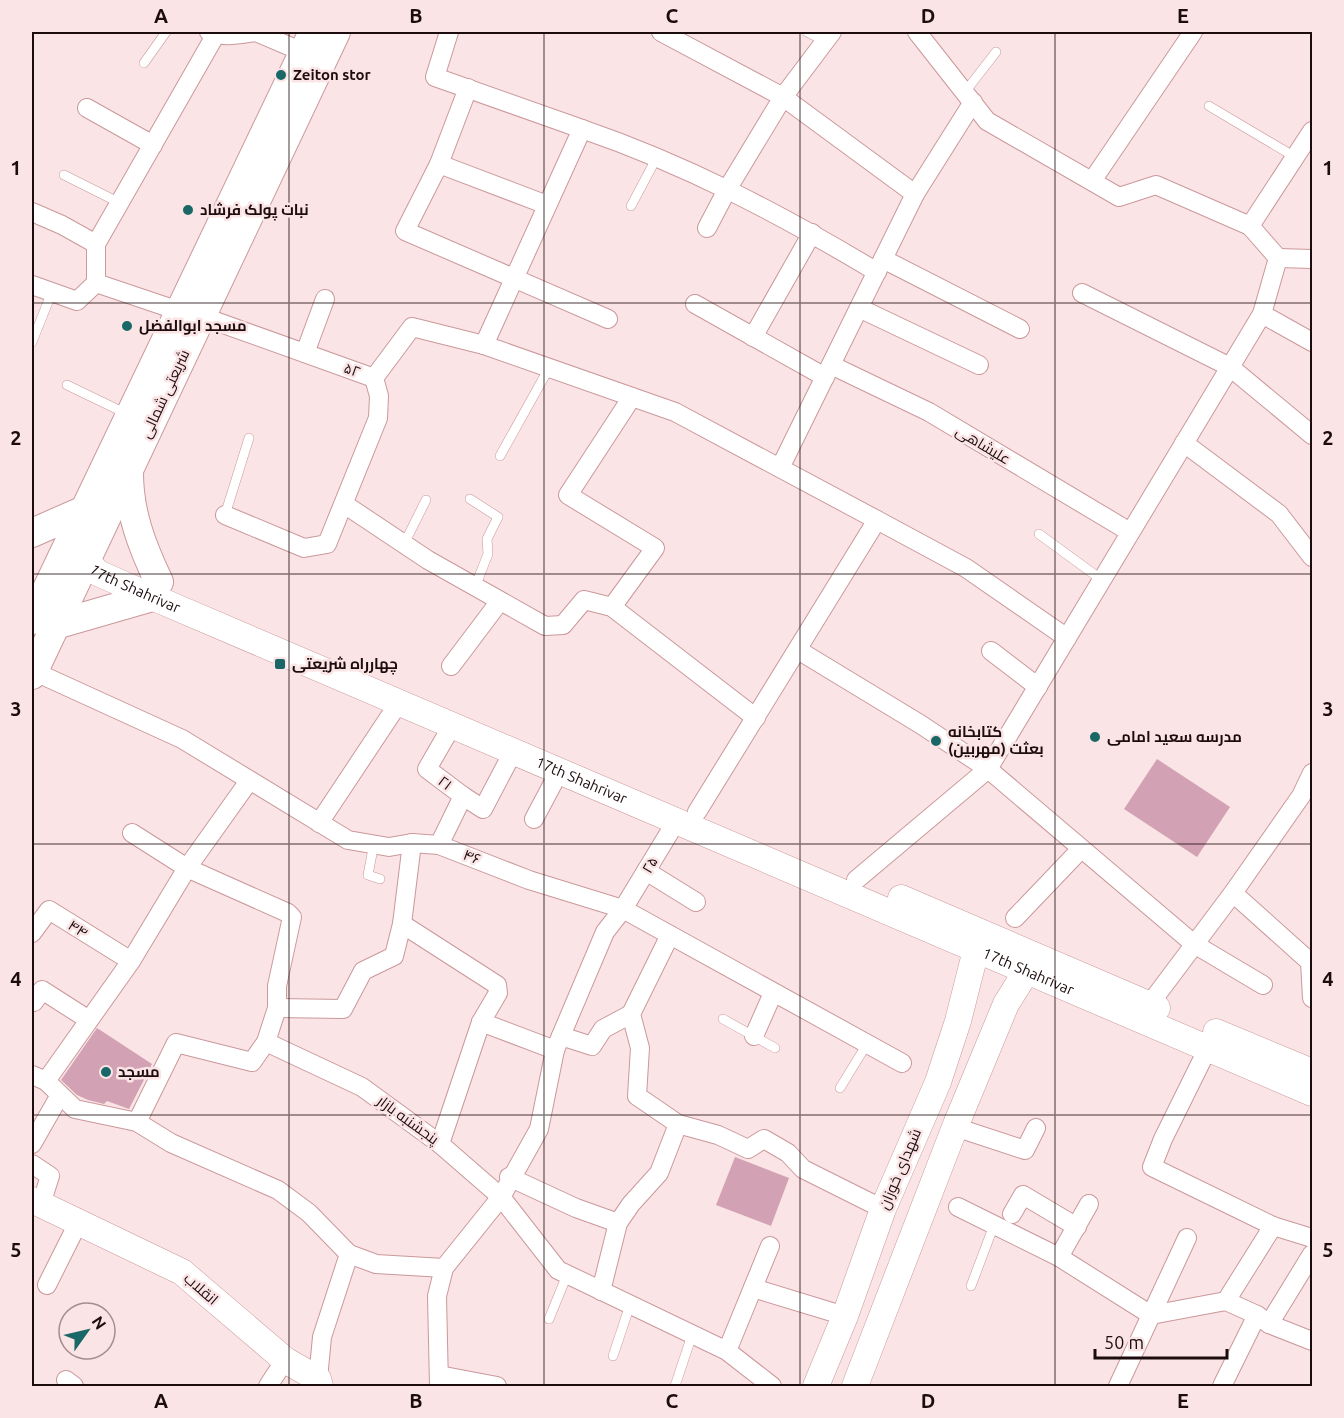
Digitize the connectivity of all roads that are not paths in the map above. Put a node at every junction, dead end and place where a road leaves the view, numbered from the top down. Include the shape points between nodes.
1 (166, 32) edge
2 (255, 32) edge
3 (336, 32) edge
4 (450, 32) edge
5 (661, 32) edge
6 (807, 32) edge
7 (917, 32) edge
8 (1193, 32) edge
9 (213, 33) edge
10 (829, 36) edge
11 (308, 42) edge
12 (996, 52) dead end
13 (144, 63) dead end
14 (468, 88) junction
15 (783, 97) junction
16 (969, 97) junction
17 (1209, 106) dead end
18 (87, 108) dead end
19 (582, 129) junction
20 (1312, 131) edge
21 (153, 145) junction
22 (657, 157) junction
23 (1295, 157) junction
24 (439, 164) junction
25 (64, 175) dead end
26 (1092, 181) junction
27 (728, 188) junction
28 (915, 194) junction
29 (120, 203) junction
30 (547, 204) junction
31 (631, 206) dead end
32 (32, 213) edge
33 (1250, 226) junction
34 (707, 228) dead end
35 (812, 233) junction
36 (96, 244) junction
37 (1278, 258) junction
38 (1312, 259) edge
39 (880, 266) junction
40 (513, 280) junction
41 (96, 282) junction
42 (32, 285) edge
43 (52, 292) junction
44 (1082, 293) dead end
45 (326, 299) dead end
46 (695, 304) dead end
47 (859, 308) junction
48 (190, 314) junction
49 (1262, 314) junction
50 (608, 319) dead end
51 (1020, 329) dead end
52 (753, 337) junction
53 (32, 342) edge
54 (1312, 342) edge
55 (484, 345) junction
56 (305, 353) junction
57 (979, 365) dead end
58 (1230, 367) junction
59 (549, 368) junction
60 (828, 371) junction
61 (374, 378) junction
62 (67, 385) dead end
63 (632, 397) junction
64 (129, 415) junction
65 (1312, 435) edge
66 (249, 438) dead end
67 (1184, 443) junction
68 (500, 456) dead end
69 (780, 468) junction
70 (129, 472) junction
71 (470, 499) dead end
72 (426, 500) dead end
73 (344, 504) junction
74 (82, 511) junction
75 (225, 515) joint
76 (878, 520) junction
77 (1130, 532) junction
78 (32, 533) edge
79 (1039, 534) dead end
80 (404, 544) junction
81 (75, 555) junction
82 (1312, 555) edge
83 (1102, 580) junction
84 (475, 587) junction
85 (156, 590) junction
86 (500, 601) junction
87 (612, 607) junction
88 (43, 623) edge
89 (1067, 638) junction
90 (798, 650) junction
91 (991, 651) dead end
92 (451, 666) dead end
93 (32, 673) edge
94 (1038, 687) junction
95 (400, 701) junction
96 (756, 718) junction
97 (453, 724) junction
98 (514, 750) junction
99 (988, 769) junction
100 (560, 770) junction
101 (1312, 774) edge
102 (249, 780) junction
103 (463, 796) junction
104 (687, 816) junction
105 (534, 819) dead end
106 (319, 823) junction
107 (132, 833) dead end
108 (374, 843) junction
109 (412, 843) junction
110 (439, 845) junction
111 (1082, 849) junction
112 (186, 868) junction
113 (646, 871) junction
114 (380, 879) dead end
115 (856, 879) junction
116 (1233, 893) junction
117 (696, 902) dead end
118 (623, 909) junction
119 (1015, 918) dead end
120 (402, 924) junction
121 (32, 933) edge
122 (670, 935) junction
123 (1194, 944) junction
124 (976, 950) junction
125 (1311, 960) edge
126 (131, 961) junction
127 (1026, 972) junction
128 (1263, 985) dead end
129 (773, 993) junction
130 (1312, 998) edge
131 (34, 1002) dead end
132 (1149, 1005) junction
133 (277, 1008) junction
134 (632, 1014) junction
135 (723, 1019) dead end
136 (89, 1020) junction
137 (958, 1021) junction
138 (481, 1022) junction
139 (754, 1036) junction
140 (992, 1037) junction
141 (266, 1042) junction
142 (558, 1043) junction
143 (867, 1044) junction
144 (775, 1048) dead end
145 (1208, 1048) junction
146 (902, 1063) dead end
147 (1312, 1072) edge
148 (39, 1078) edge
149 (840, 1088) dead end
150 (1312, 1093) edge
151 (60, 1095) junction
152 (136, 1122) junction
153 (678, 1124) junction
154 (955, 1127) junction
155 (1036, 1128) dead end
156 (32, 1144) edge
157 (440, 1144) junction
158 (32, 1164) edge
159 (509, 1178) junction
160 (501, 1197) junction
161 (36, 1202) edge
162 (1089, 1204) dead end
163 (958, 1207) dead end
164 (883, 1209) junction
165 (1012, 1214) dead end
166 (79, 1221) junction
167 (618, 1223) junction
168 (994, 1225) junction
169 (1273, 1226) junction
170 (1077, 1227) junction
171 (1187, 1238) dead end
172 (1312, 1238) edge
173 (770, 1246) dead end
174 (349, 1254) junction
175 (1312, 1254) edge
176 (1059, 1257) junction
177 (444, 1268) junction
178 (567, 1275) junction
179 (47, 1285) dead end
180 (971, 1286) dead end
181 (753, 1288) junction
182 (601, 1291) junction
183 (1226, 1301) junction
184 (630, 1305) junction
185 (1151, 1315) junction
186 (845, 1316) junction
187 (549, 1319) dead end
188 (1263, 1319) junction
189 (692, 1335) junction
190 (1312, 1341) edge
191 (727, 1351) junction
192 (613, 1356) dead end
193 (285, 1360) junction
194 (439, 1381) edge
195 (753, 1381) edge
196 (319, 1383) edge
197 (268, 1386) edge
198 (497, 1386) edge
199 (675, 1386) edge
200 (772, 1386) edge
201 (816, 1386) edge
202 (855, 1386) edge
203 (1118, 1386) edge
204 (1222, 1386) edge

1 - 13 lane
2 - 9 street
2 - 11 street
3 - 48 main road, شریعتی شمالی
4 - 14 street via 435,77
5 - 15 street
6 - 10 lane
7 - 16 street
8 - 26 street
9 - 21 street
10 - 15 street
11 - 48 main road, شریعتی شمالی
12 - 16 lane
14 - 19 street
14 - 24 street
15 - 27 street
15 - 28 street
16 - 26 street via 987,121
16 - 28 street
17 - 23 lane
18 - 21 street
19 - 22 street
19 - 30 street
20 - 23 street
21 - 29 street
22 - 27 street
22 - 31 lane
23 - 33 street
24 - 30 street
24 - 40 street via 405,231
25 - 29 lane
26 - 33 street via 1119,197 1156,185
27 - 34 street
27 - 35 street
28 - 39 street
29 - 36 street
30 - 40 street
32 - 36 street
33 - 37 street
35 - 39 street
35 - 52 street
36 - 41 street
37 - 38 street
37 - 49 street
39 - 47 street
39 - 51 street
40 - 50 street
40 - 55 street
41 - 43 street via 77,301
41 - 48 street, ۵۲
42 - 43 street
43 - 53 lane
44 - 58 street
45 - 56 street
46 - 52 street, علیشاهی
47 - 57 street
47 - 60 street
48 - 56 street, ۵۲
48 - 64 main road, شریعتی شمالی
48 - 70 main road, شریعتی شمالی
49 - 54 street
49 - 58 street
52 - 60 street, علیشاهی
55 - 59 street
55 - 61 street, ۵۲ via 412,327
56 - 61 street, ۵۲
58 - 65 street
58 - 67 street
59 - 63 street
59 - 68 lane
60 - 69 street
60 - 77 street, علیشاهی via 929,412
61 - 73 street via 379,396 378,418
62 - 64 lane
63 - 69 street via 675,412
63 - 87 street via 568,495 655,548
64 - 74 main road, شریعتی شمالی
66 - 75 lane
67 - 77 street
67 - 82 street via 1279,514
69 - 76 street
70 - 81 main road, شریعتی شمالی
70 - 85 main road via 129,495
71 - 84 lane via 498,517 487,539 488,554
72 - 80 lane
73 - 75 street via 327,544 304,548
73 - 80 street
74 - 78 main road
74 - 81 main road, شریعتی شمالی
76 - 89 street via 966,568
76 - 90 street, ۲۵
77 - 83 street
78 - 81 main road, 17th Shahrivar
79 - 83 lane
80 - 84 street
81 - 85 main road, 17th Shahrivar via 110,561
81 - 88 main road
83 - 89 street
84 - 86 street
85 - 88 main road
85 - 95 main road, 17th Shahrivar
85 - 104 main road, 17th Shahrivar
86 - 87 street via 545,626 563,625 584,600
86 - 92 street
87 - 96 street
88 - 93 main road
89 - 94 street
90 - 96 street, ۲۵
90 - 99 street
91 - 94 street
93 - 102 street via 182,739
94 - 99 street
95 - 97 main road, 17th Shahrivar
95 - 106 street
96 - 104 street, ۲۵
97 - 98 main road, 17th Shahrivar
97 - 103 street, ۲۱ via 427,769
98 - 100 main road, 17th Shahrivar
98 - 103 street via 483,809
99 - 111 street
99 - 115 street
100 - 104 main road, 17th Shahrivar
100 - 105 street
101 - 116 street via 1301,796
102 - 106 street, ۴۶
102 - 112 street
103 - 110 street, ۲۱
104 - 113 street, ۲۵
104 - 115 main road, 17th Shahrivar
104 - 124 main road, 17th Shahrivar
106 - 108 street, ۴۶ via 348,840
107 - 112 street
108 - 109 street, ۴۶ via 389,847
108 - 114 lane via 368,875
109 - 110 street, ۴۶
109 - 120 street
110 - 118 street, ۴۶ via 529,880
111 - 119 street
111 - 123 street
112 - 126 street
112 - 133 street via 292,917 277,986
113 - 117 street
113 - 118 street, ۲۵
115 - 132 main road, 17th Shahrivar
116 - 123 street
116 - 125 street
118 - 122 street, ۴۶
118 - 142 street, ۲۵ via 605,932
120 - 133 street via 394,956 363,971 343,1009
120 - 138 street via 497,985 498,993
121 - 126 street, ۴۴ via 49,910
122 - 129 street, ۴۶
122 - 134 street
123 - 128 street
123 - 132 street
124 - 127 main road, 17th Shahrivar
124 - 137 main road, شهدای خوزان
125 - 130 street
126 - 136 street
127 - 140 main road
127 - 145 main road, 17th Shahrivar
129 - 139 street
129 - 143 street, ۴۶
131 - 136 street via 42,990
132 - 147 main road, 17th Shahrivar
133 - 141 street
134 - 142 street via 603,1029 592,1046
134 - 153 street via 640,1048 637,1096
135 - 139 lane
136 - 148 street
137 - 140 main road
137 - 164 main road, شهدای خوزان via 938,1082
138 - 142 street
138 - 157 street
139 - 144 lane
140 - 154 main road
141 - 152 street via 252,1062 176,1043
141 - 157 street, پنجشنبه بازار via 362,1087
142 - 159 street, ۲۵ via 539,1128
143 - 146 street, ۴۶
143 - 149 lane
145 - 150 main road, 17th Shahrivar
145 - 169 street via 1152,1167
148 - 151 street
151 - 152 street via 75,1109
151 - 156 street
152 - 174 street via 171,1143 278,1190 309,1213
153 - 164 street via 718,1135 748,1149 764,1139 788,1153 803,1169
153 - 167 street via 659,1173
154 - 155 street via 1025,1150
154 - 202 main road
157 - 160 street, پنجشنبه بازار
158 - 161 street via 50,1176
159 - 160 street, ۲۵
159 - 167 street
160 - 177 street, ۲۵
160 - 178 street, پنجشنبه بازار via 558,1270
161 - 166 main road, انقلاب
162 - 170 street
163 - 168 street
164 - 186 main road, شهدای خوزان
165 - 170 street via 1023,1195
166 - 179 street
166 - 193 main road, انقلاب via 182,1272
167 - 182 street
168 - 176 street
168 - 180 lane
169 - 172 street
169 - 183 street
170 - 176 street
171 - 185 street
173 - 181 street
174 - 177 street via 376,1264
174 - 196 street via 322,1337
175 - 188 street
176 - 185 street
177 - 194 street via 437,1296
178 - 182 street, پنجشنبه بازار
178 - 187 lane
181 - 186 street
181 - 191 street
182 - 184 street, پنجشنبه بازار
183 - 185 street
183 - 188 street
184 - 189 street, پنجشنبه بازار
184 - 192 lane
185 - 203 street
186 - 201 main road, شهدای خوزان
188 - 190 street
188 - 204 street
189 - 191 street, پنجشنبه بازار
189 - 199 lane
191 - 195 street, پنجشنبه بازار
193 - 196 main road, انقلاب
193 - 197 street
194 - 198 street
195 - 200 street, پنجشنبه بازار

